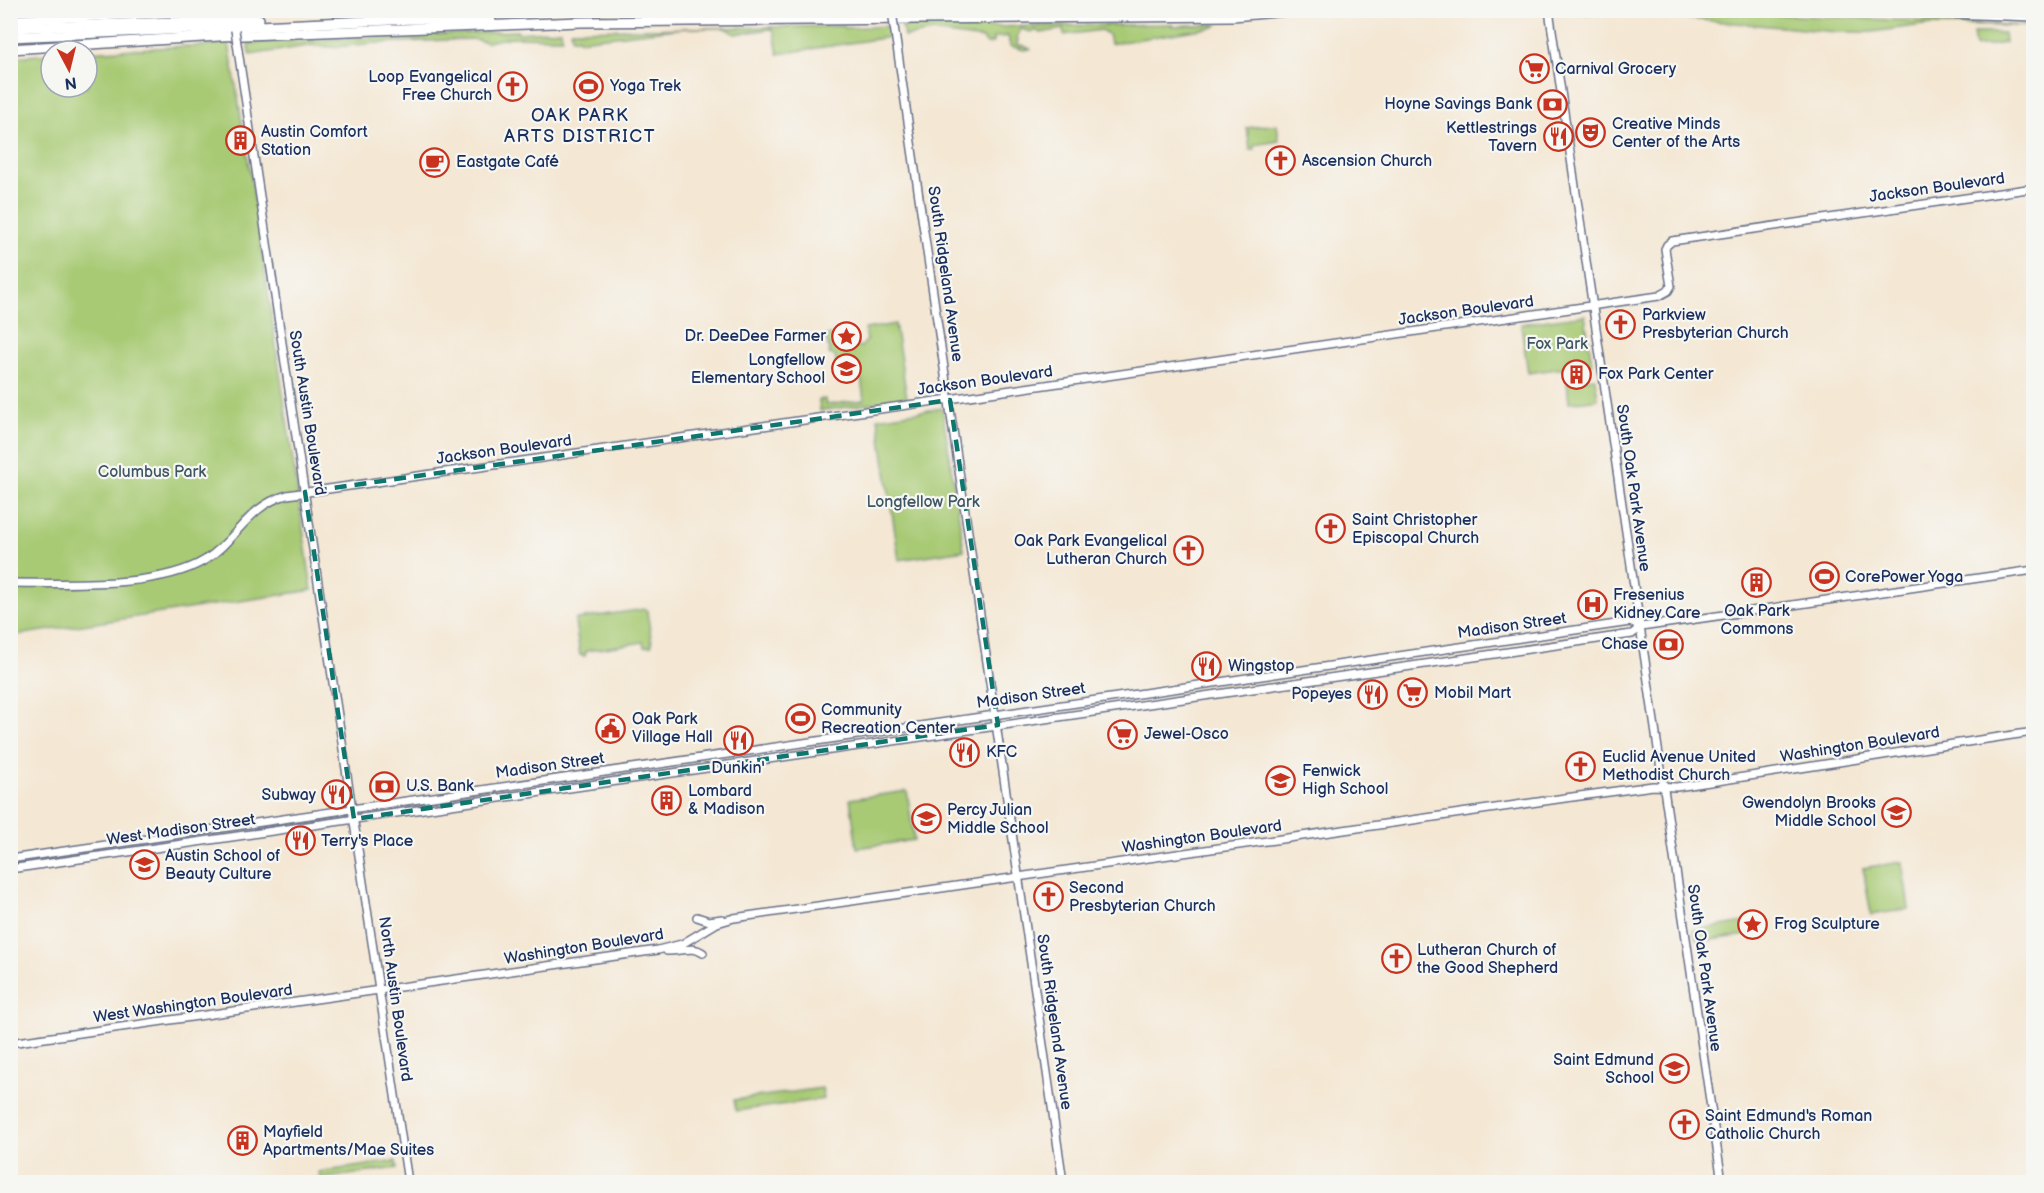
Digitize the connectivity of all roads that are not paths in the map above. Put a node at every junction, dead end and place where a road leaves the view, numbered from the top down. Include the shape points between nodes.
1 (223, 10) edge
2 (459, 10) edge
3 (892, 10) edge
4 (1297, 10) edge
5 (1549, 10) edge
6 (1869, 10) edge
7 (1907, 11) edge
8 (2034, 16) edge
9 (10, 20) edge
10 (233, 20) edge
11 (513, 24) junction
12 (10, 28) edge
13 (10, 37) edge
14 (10, 50) edge
15 (2034, 188) edge
16 (1593, 306) junction
17 (950, 400) junction
18 (305, 492) junction
19 (2034, 570) edge
20 (10, 583) edge
21 (1641, 627) junction
22 (996, 715) junction
23 (998, 725) junction
24 (2034, 732) edge
25 (1664, 786) junction
26 (353, 809) junction
27 (354, 819) junction
28 (10, 859) edge
29 (10, 869) edge
30 (1020, 877) junction
31 (697, 917) dead end
32 (734, 918) junction
33 (658, 950) junction
34 (703, 953) dead end
35 (380, 990) junction
36 (10, 1043) edge
37 (408, 1182) edge
38 (1064, 1182) edge
39 (1722, 1182) edge

1 - 9 highway
2 - 10 highway
3 - 17 street, South Ridgeland Avenue, bridge
4 - 11 highway via 1233,16
5 - 16 street, South Oak Park Avenue
6 - 7 highway
7 - 8 highway
10 - 11 highway via 478,19
10 - 12 highway
10 - 13 highway
10 - 18 street, South Austin Boulevard, bridge
11 - 14 highway via 219,36
15 - 16 street, Jackson Boulevard via 1676,240 1667,245 1665,254 1671,286 1668,291 1659,296
16 - 17 street, Jackson Boulevard
16 - 21 street, South Oak Park Avenue
17 - 18 street, Jackson Boulevard
17 - 22 street, South Ridgeland Avenue
18 - 20 street, Jackson Boulevard via 263,505 217,551 185,569 129,580
18 - 26 street, South Austin Boulevard
19 - 21 street, Madison Street
21 - 22 street, Madison Street via 1630,622
21 - 23 street, Madison Street via 1632,634
21 - 25 street, South Oak Park Avenue
22 - 23 street, South Ridgeland Avenue
22 - 26 street, Madison Street
23 - 27 street, Madison Street
23 - 30 street, South Ridgeland Avenue
24 - 25 street, Washington Boulevard
25 - 30 street, Washington Boulevard
25 - 39 street, South Oak Park Avenue
26 - 27 street, South Austin Boulevard
26 - 28 street, West Madison Street
27 - 29 street, West Madison Street
27 - 35 street, North Austin Boulevard
30 - 32 street, Washington Boulevard
30 - 38 street, South Ridgeland Avenue
31 - 32 street via 709,921
32 - 33 street, Washington Boulevard via 717,923 682,944
33 - 34 street via 690,949
33 - 35 street, Washington Boulevard
35 - 36 street, West Washington Boulevard
35 - 37 street, North Austin Boulevard

